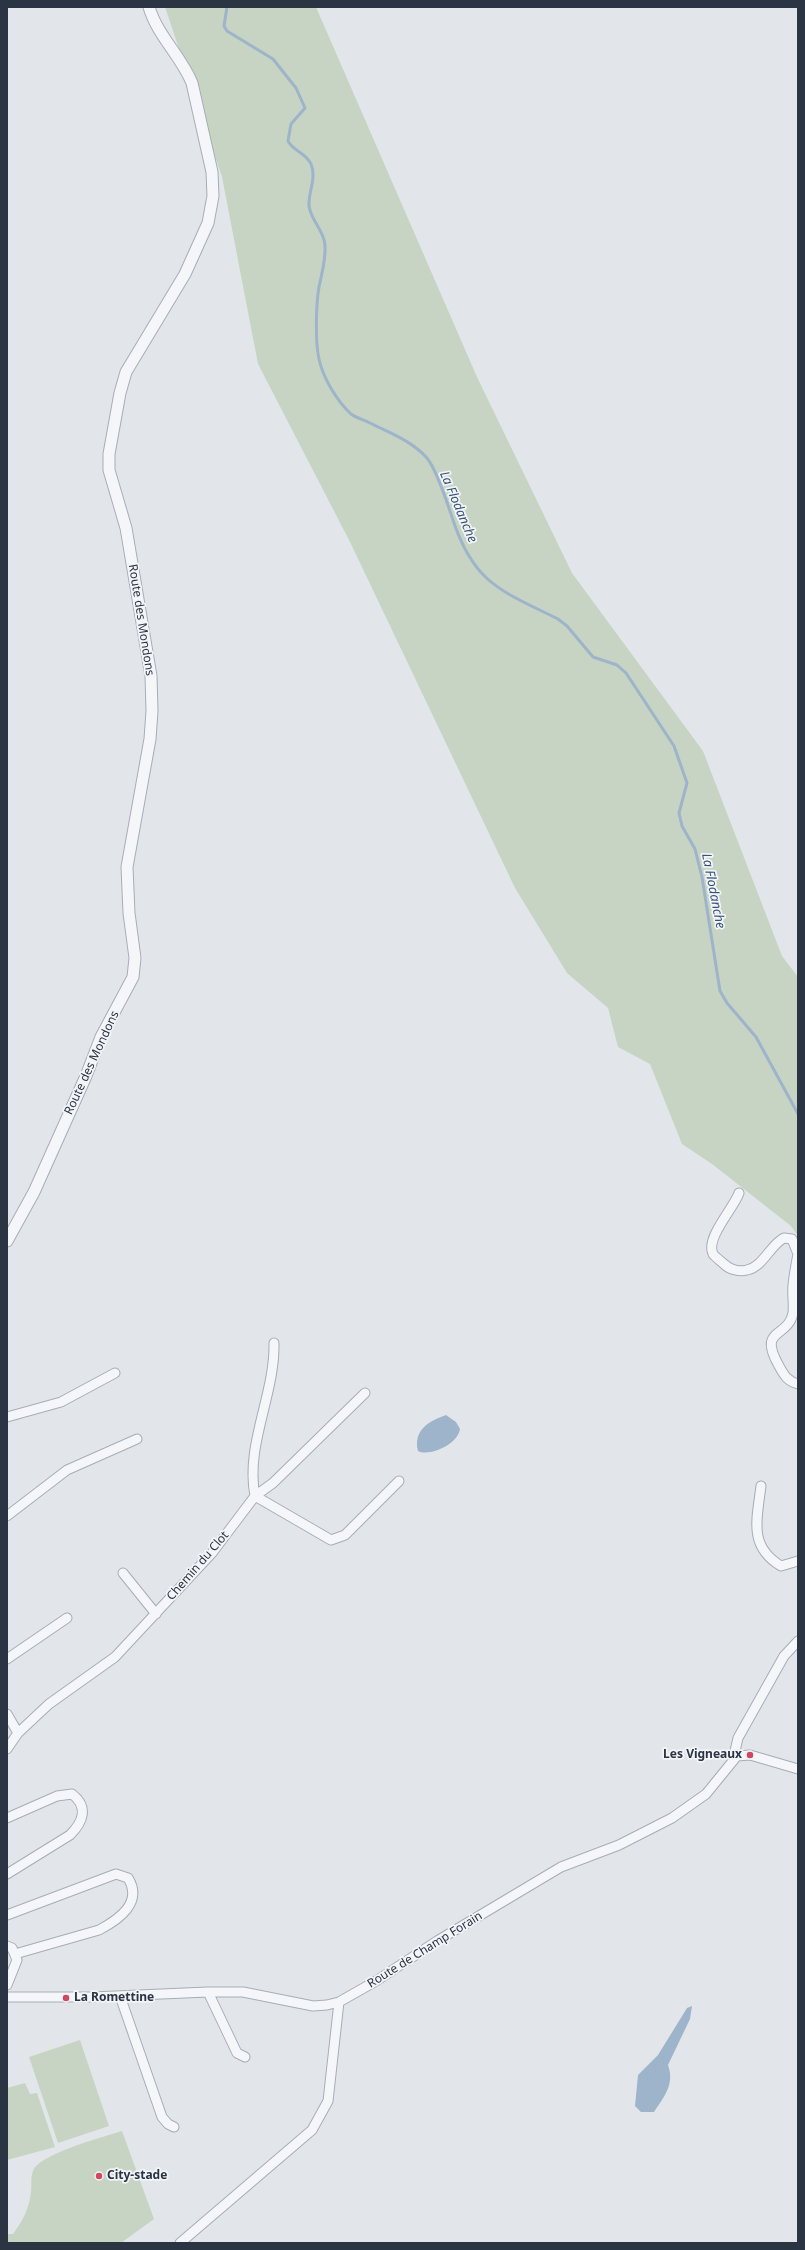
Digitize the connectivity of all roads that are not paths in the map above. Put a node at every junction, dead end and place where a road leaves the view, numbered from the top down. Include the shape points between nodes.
1 (149, 7) edge
2 (739, 1193) dead end
3 (7, 1242) edge
4 (798, 1254) edge
5 (274, 1343) dead end
6 (115, 1373) dead end
7 (798, 1384) edge
8 (365, 1393) dead end
9 (7, 1417) edge
10 (137, 1439) dead end
11 (398, 1481) dead end
12 (761, 1486) dead end
13 (254, 1496) junction
14 (7, 1516) edge
15 (798, 1561) edge
16 (122, 1573) dead end
17 (156, 1614) junction
18 (67, 1618) dead end
19 (798, 1641) edge
20 (7, 1659) edge
21 (7, 1714) edge
22 (18, 1733) junction
23 (7, 1749) edge
24 (737, 1756) junction
25 (798, 1769) edge
26 (7, 1818) edge
27 (7, 1874) edge
28 (7, 1916) edge
29 (7, 1946) edge
30 (15, 1954) junction
31 (7, 1985) edge
32 (208, 1992) junction
33 (120, 1996) junction
34 (7, 1997) edge
35 (338, 2002) junction
36 (246, 2057) dead end
37 (174, 2127) dead end
38 (180, 2243) edge

1 - 3 street, Route des Mondons via 152,19 187,70 192,83 212,172 213,196 208,223 185,274 126,372 109,454 109,470 126,528 151,676 150,739 127,868 135,958 133,977 101,1037 34,1192
2 - 4 street via 714,1234 711,1245 713,1254 736,1271 756,1266 778,1241 784,1238 792,1239
4 - 7 street via 793,1285 793,1313 770,1344 785,1377
5 - 13 street via 274,1365 252,1467
6 - 9 street via 61,1402
8 - 13 street, Chemin du Clot via 272,1483
10 - 14 street via 67,1470
11 - 13 street via 345,1535 331,1540
12 - 15 street via 756,1536 770,1559 781,1566
13 - 17 street, Chemin du Clot via 212,1553
16 - 17 street
17 - 22 street, Chemin du Clot via 116,1657 49,1704
18 - 20 street
19 - 24 street via 781,1661 738,1738 735,1751
21 - 22 street
22 - 23 street, Chemin du Clot
24 - 25 street via 750,1755
24 - 35 street, Route de Champ Forain via 706,1794 672,1818 619,1845 561,1867
26 - 27 street via 57,1796 72,1794 81,1804 83,1813 82,1820 70,1835
28 - 30 street via 116,1874 128,1878 134,1891 129,1907 121,1916 104,1927
29 - 30 street via 12,1948
30 - 31 street via 17,1960
32 - 33 street, Route de Champ Forain
32 - 35 street, Route de Champ Forain via 243,1992 313,2006
32 - 36 street via 237,2053
33 - 34 street, Route de Champ Forain
33 - 37 street via 162,2117
35 - 38 street via 328,2101 322,2115 312,2130

